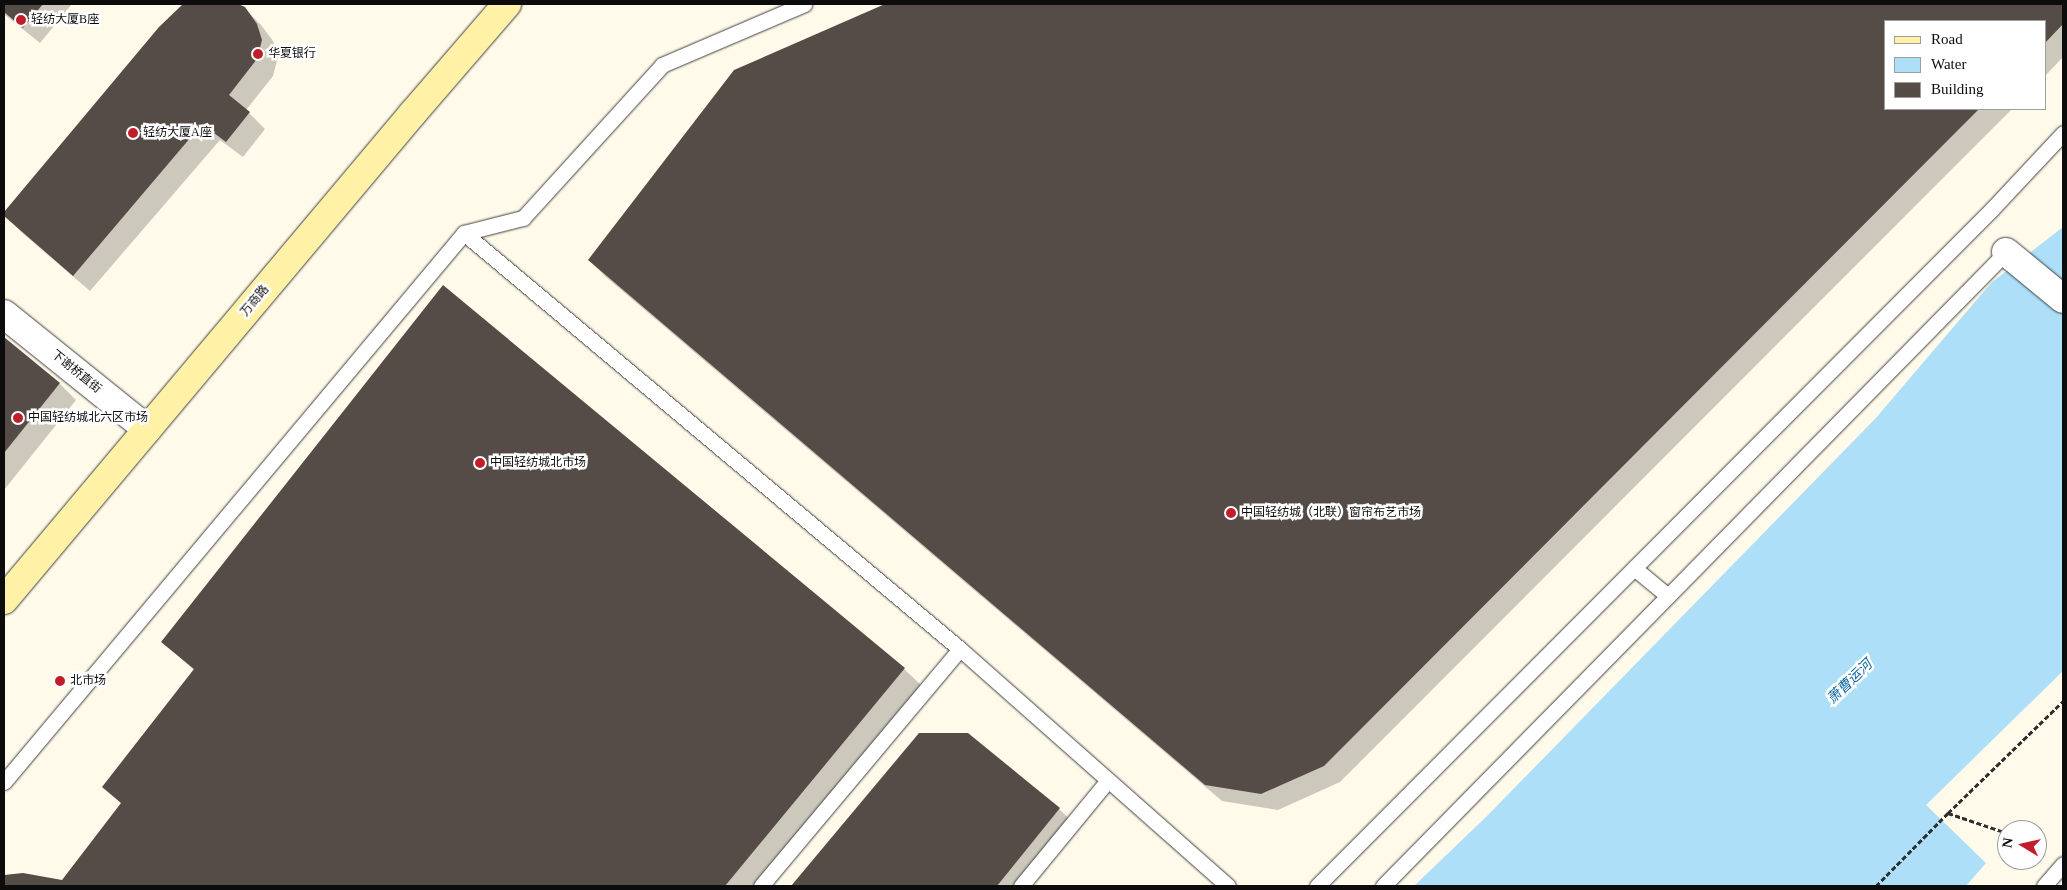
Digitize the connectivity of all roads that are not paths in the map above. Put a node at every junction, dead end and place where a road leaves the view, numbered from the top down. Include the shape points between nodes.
1 (507, 4) edge
2 (804, 4) edge
3 (2063, 133) edge
4 (464, 233) junction
5 (2006, 252) joint
6 (2063, 299) edge
7 (4, 314) edge
8 (148, 429) junction
9 (1634, 568) junction
10 (1668, 596) junction
11 (4, 600) edge
12 (960, 649) junction
13 (1108, 780) junction
14 (4, 782) edge
15 (2063, 864) edge
16 (761, 886) edge
17 (1021, 886) edge
18 (1228, 886) edge
19 (1317, 886) edge
20 (1383, 886) edge
21 (2044, 886) edge

1 - 8 street, 万商路
2 - 4 lane via 662,65 523,218
3 - 9 lane via 1985,216
4 - 12 lane
4 - 14 lane
5 - 6 street
5 - 10 lane
7 - 8 street, 下谢桥直街
8 - 11 street, 万商路
9 - 10 lane
9 - 19 lane
10 - 20 lane
12 - 13 lane
12 - 16 lane
13 - 17 lane
13 - 18 lane
15 - 21 lane

